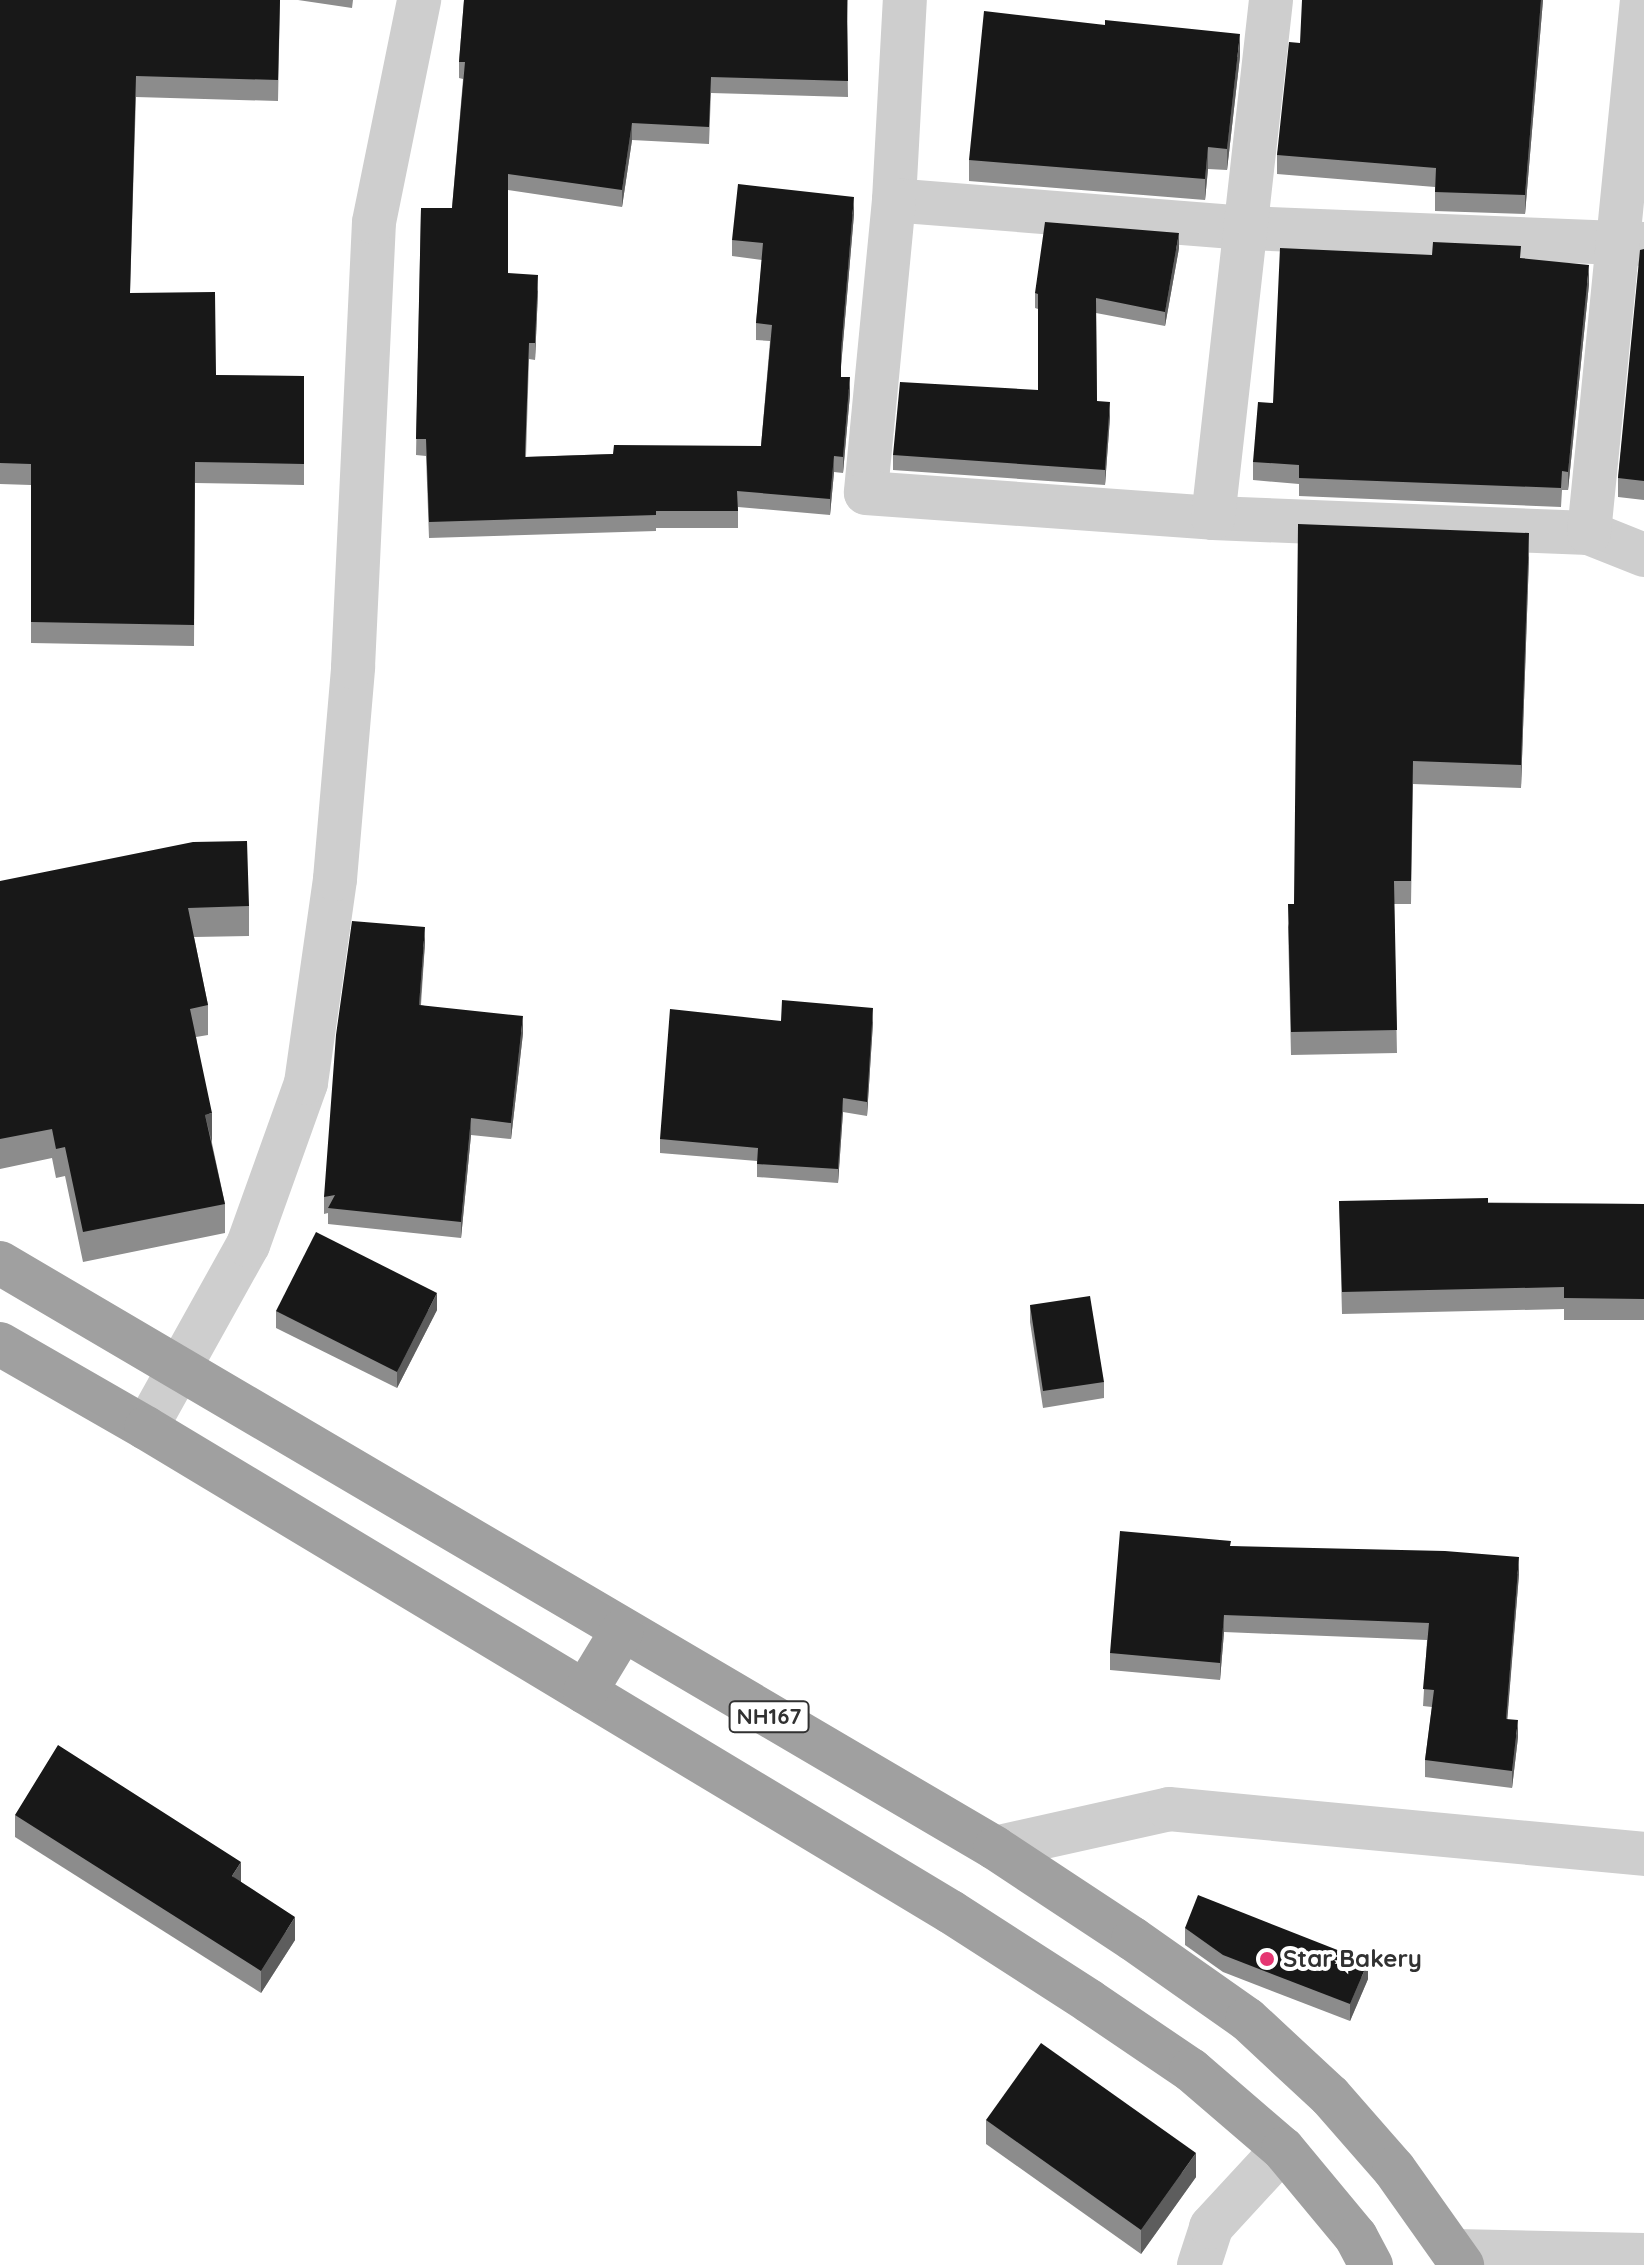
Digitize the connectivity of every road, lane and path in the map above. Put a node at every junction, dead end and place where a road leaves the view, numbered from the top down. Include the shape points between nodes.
1 (419, 0) edge
2 (905, 0) edge
3 (1271, 0) edge
4 (1642, 0) edge
5 (894, 200) junction
6 (1246, 228) junction
7 (1631, 242) edge
8 (1213, 518) junction
9 (1589, 533) junction
10 (1644, 555) edge
11 (0, 1263) edge
12 (0, 1344) edge
13 (178, 1371) junction
14 (146, 1428) junction
15 (622, 1631) junction
16 (585, 1692) junction
17 (995, 1848) junction
18 (1644, 1854) edge
19 (1283, 2149) junction
20 (1644, 2255) edge
21 (1458, 2258) edge
22 (1199, 2265) edge
23 (1371, 2265) edge

1 - 13 street via 374,222 353,667 335,879 306,1083 248,1245
2 - 5 street
3 - 6 street
4 - 7 street
5 - 6 street
5 - 8 street via 866,493
6 - 7 street
6 - 8 street
7 - 9 street
8 - 9 street
9 - 10 street
11 - 13 highway, NH167
12 - 14 highway
13 - 14 street
13 - 15 highway, NH167
14 - 16 highway
15 - 16 highway
15 - 17 highway, NH167
16 - 19 highway via 1089,2001 1191,2070
17 - 18 street via 1169,1809
17 - 21 highway, NH167 via 1247,2019 1330,2096 1394,2169
19 - 22 street via 1211,2227
19 - 23 highway via 1356,2237
20 - 21 street

